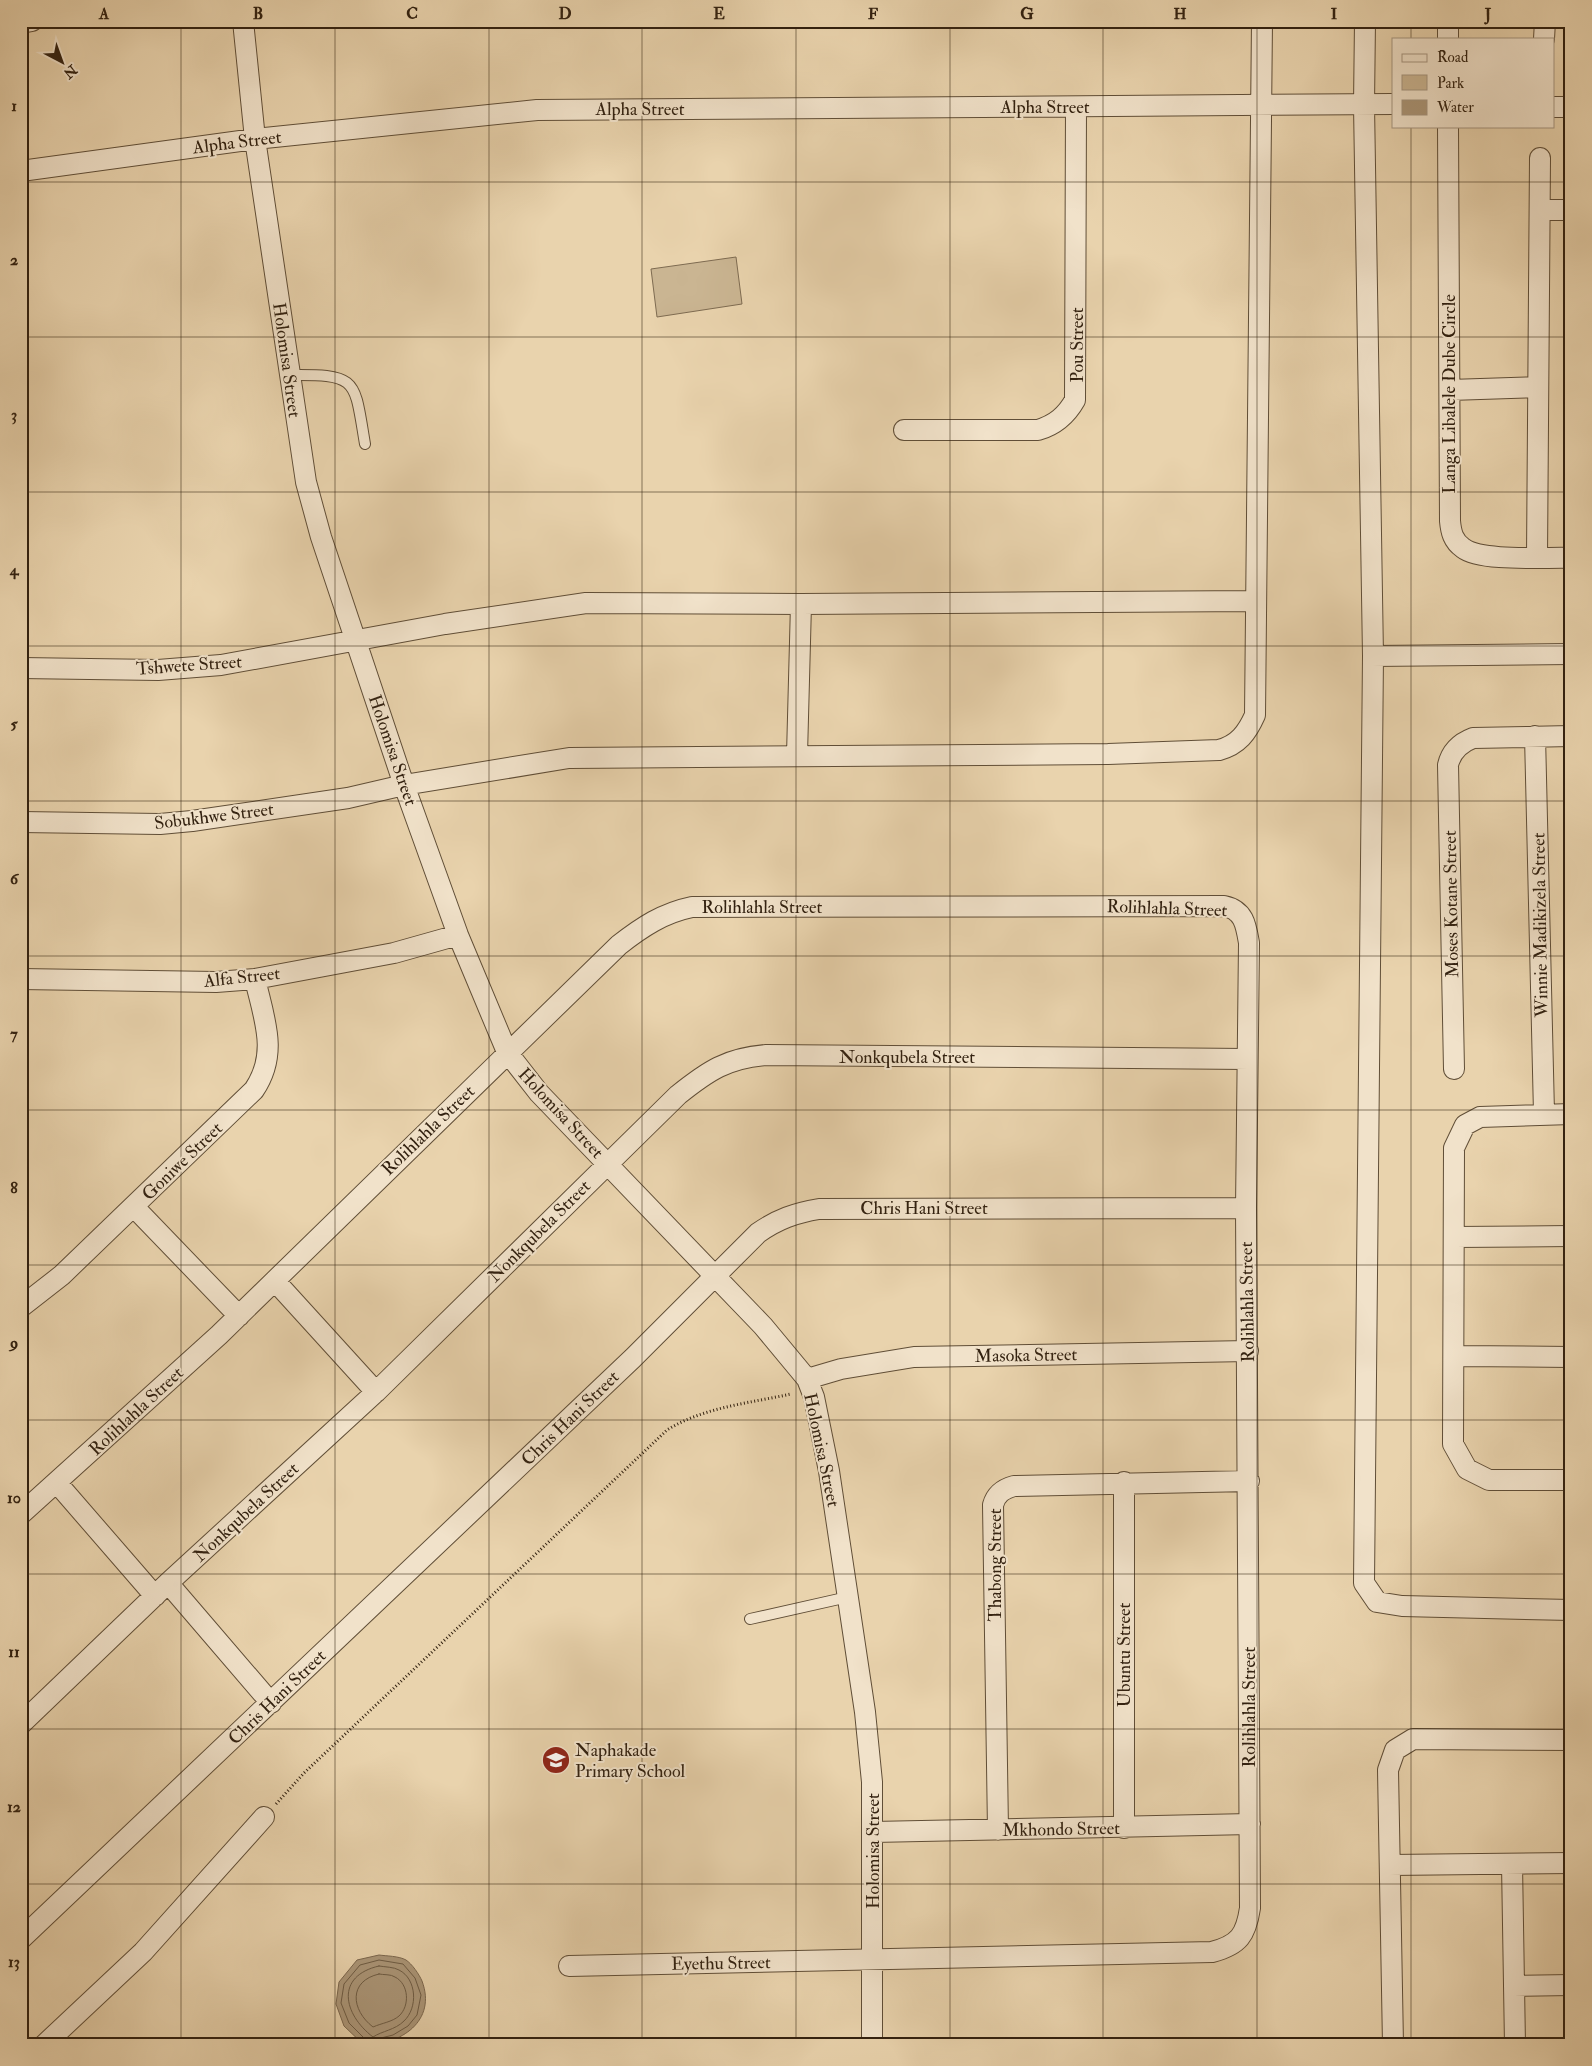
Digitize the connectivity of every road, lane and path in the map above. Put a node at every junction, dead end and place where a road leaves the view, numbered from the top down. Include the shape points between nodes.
1 (32, 21) edge
2 (243, 21) edge
3 (1262, 21) edge
4 (1365, 21) edge
5 (1448, 21) edge
6 (1545, 21) edge
7 (21, 22) edge
8 (1448, 38) edge
9 (1544, 38) edge
10 (1364, 104) junction
11 (1392, 104) edge
12 (1262, 105) junction
13 (1076, 107) junction
14 (1554, 107) edge
15 (1571, 107) edge
16 (1448, 128) edge
17 (256, 139) junction
18 (1540, 158) dead end
19 (21, 171) edge
20 (1540, 210) junction
21 (1571, 210) edge
22 (290, 375) junction
23 (1538, 387) junction
24 (1450, 390) junction
25 (904, 430) dead end
26 (365, 444) dead end
27 (1537, 557) junction
28 (1571, 558) edge
29 (1256, 601) junction
30 (802, 604) junction
31 (356, 642) junction
32 (1571, 654) edge
33 (1373, 656) junction
34 (21, 668) edge
35 (1535, 736) junction
36 (1571, 736) edge
37 (798, 755) junction
38 (404, 785) junction
39 (21, 822) edge
40 (458, 935) junction
41 (21, 979) edge
42 (255, 979) junction
43 (507, 1052) junction
44 (1247, 1059) junction
45 (1454, 1069) dead end
46 (1544, 1113) junction
47 (1571, 1114) edge
48 (608, 1163) junction
49 (134, 1207) junction
50 (1246, 1208) junction
51 (1571, 1236) edge
52 (1454, 1237) junction
53 (716, 1277) junction
54 (274, 1281) junction
55 (21, 1307) edge
56 (239, 1316) junction
57 (1248, 1351) junction
58 (1454, 1356) junction
59 (1571, 1357) edge
60 (809, 1384) junction
61 (376, 1392) junction
62 (1571, 1480) edge
63 (1124, 1482) junction
64 (1249, 1482) junction
65 (57, 1483) junction
66 (21, 1514) edge
67 (162, 1590) junction
68 (848, 1597) junction
69 (1571, 1610) edge
70 (750, 1619) dead end
71 (271, 1703) junction
72 (21, 1724) edge
73 (1571, 1740) edge
74 (264, 1817) joint
75 (1250, 1824) junction
76 (1124, 1828) junction
77 (998, 1830) junction
78 (873, 1832) junction
79 (1571, 1863) edge
80 (1512, 1864) junction
81 (1390, 1865) junction
82 (21, 1939) edge
83 (874, 1960) junction
84 (570, 1966) dead end
85 (1571, 1985) edge
86 (1514, 1986) junction
87 (44, 2045) edge
88 (872, 2045) edge
89 (1393, 2045) edge
90 (1515, 2045) edge

1 - 7 street
2 - 17 street, Holomisa Street
3 - 12 street, Sobukhwe Street
4 - 10 street
5 - 8 street
6 - 9 street
10 - 11 street, Alpha Street
10 - 12 street, Alpha Street
10 - 33 street
12 - 13 street, Alpha Street
12 - 29 street, Sobukhwe Street
13 - 17 street, Alpha Street via 537,110
13 - 25 street, Pou Street via 1075,400 1064,416 1038,430
14 - 15 street
16 - 24 street, Langa Libalele Dube Circle
17 - 19 street, Alpha Street
17 - 22 street, Holomisa Street
18 - 20 street
20 - 21 street
20 - 23 street
22 - 26 lane via 327,374 349,384 358,400
22 - 31 street, Holomisa Street via 306,482
23 - 24 street
23 - 27 street
24 - 27 street, Langa Libalele Dube Circle via 1450,521 1454,539 1463,548 1480,555
27 - 28 street, Langa Libalele Dube Circle
29 - 30 street, Tshwete Street
29 - 37 street, Sobukhwe Street via 1255,715 1242,738 1226,748 1108,754
30 - 31 street, Tshwete Street via 586,603 445,624
30 - 37 street
31 - 34 street, Tshwete Street via 221,665 158,670
31 - 38 street, Holomisa Street
32 - 33 street
33 - 69 street via 1364,1583 1378,1602 1402,1606
35 - 36 street
35 - 45 street, Moses Kotane Street via 1481,737 1461,744 1453,752 1448,765
35 - 46 street, Winnie Madikizela Street
37 - 38 street, Sobukhwe Street via 569,758
38 - 39 street, Sobukhwe Street via 348,798 192,821 160,824
38 - 40 street, Holomisa Street
40 - 42 street, Alfa Street via 394,953
40 - 43 street, Holomisa Street
41 - 42 street, Alfa Street via 216,982
42 - 49 street, Goniwe Street via 269,1038 267,1068 262,1080 244,1102
43 - 44 street, Rolihlahla Street via 632,935 666,914 692,907 1224,906 1236,910 1247,928
43 - 48 street, Holomisa Street via 539,1093
43 - 54 street, Rolihlahla Street
44 - 48 street, Nonkqubela Street via 746,1057 718,1066 690,1085
44 - 50 street, Rolihlahla Street
46 - 47 street
46 - 52 street via 1480,1117 1465,1125 1454,1148
48 - 53 street, Holomisa Street
48 - 61 street, Nonkqubela Street
49 - 55 street, Goniwe Street via 62,1275
49 - 56 street
50 - 53 street, Chris Hani Street via 819,1208 793,1213 758,1232
50 - 57 street, Rolihlahla Street
51 - 52 street
52 - 58 street
53 - 60 street, Holomisa Street via 769,1333
53 - 71 street, Chris Hani Street
54 - 56 street, Rolihlahla Street
54 - 61 street
56 - 65 street, Rolihlahla Street
57 - 60 street, Masoka Street via 914,1357 841,1369
57 - 64 street, Rolihlahla Street
58 - 59 street
58 - 62 street via 1453,1444 1467,1469 1489,1480
60 - 68 street, Holomisa Street via 829,1471
60 - 74 path via 706,1412 685,1419 668,1430 304,1773
61 - 67 street, Nonkqubela Street
63 - 64 street, Thabong Street
63 - 76 street, Ubuntu Street
63 - 77 street, Thabong Street via 1014,1486 1006,1488 995,1499
64 - 75 street, Rolihlahla Street
65 - 66 street, Rolihlahla Street
65 - 67 street
67 - 71 street
67 - 72 street, Nonkqubela Street
68 - 70 lane
68 - 78 street, Holomisa Street via 867,1729
71 - 82 street, Chris Hani Street
73 - 81 street via 1413,1739 1395,1750 1388,1770
74 - 87 street via 143,1952
75 - 76 street, Mkhondo Street
75 - 83 street, Rolihlahla Street via 1248,1924 1239,1939 1224,1949 1212,1952
76 - 77 street, Mkhondo Street
77 - 78 street, Mkhondo Street
78 - 83 street, Holomisa Street
79 - 80 street
80 - 81 street
80 - 86 street
81 - 89 street
83 - 84 street, Eyethu Street
83 - 88 street, Holomisa Street
85 - 86 street
86 - 90 street

